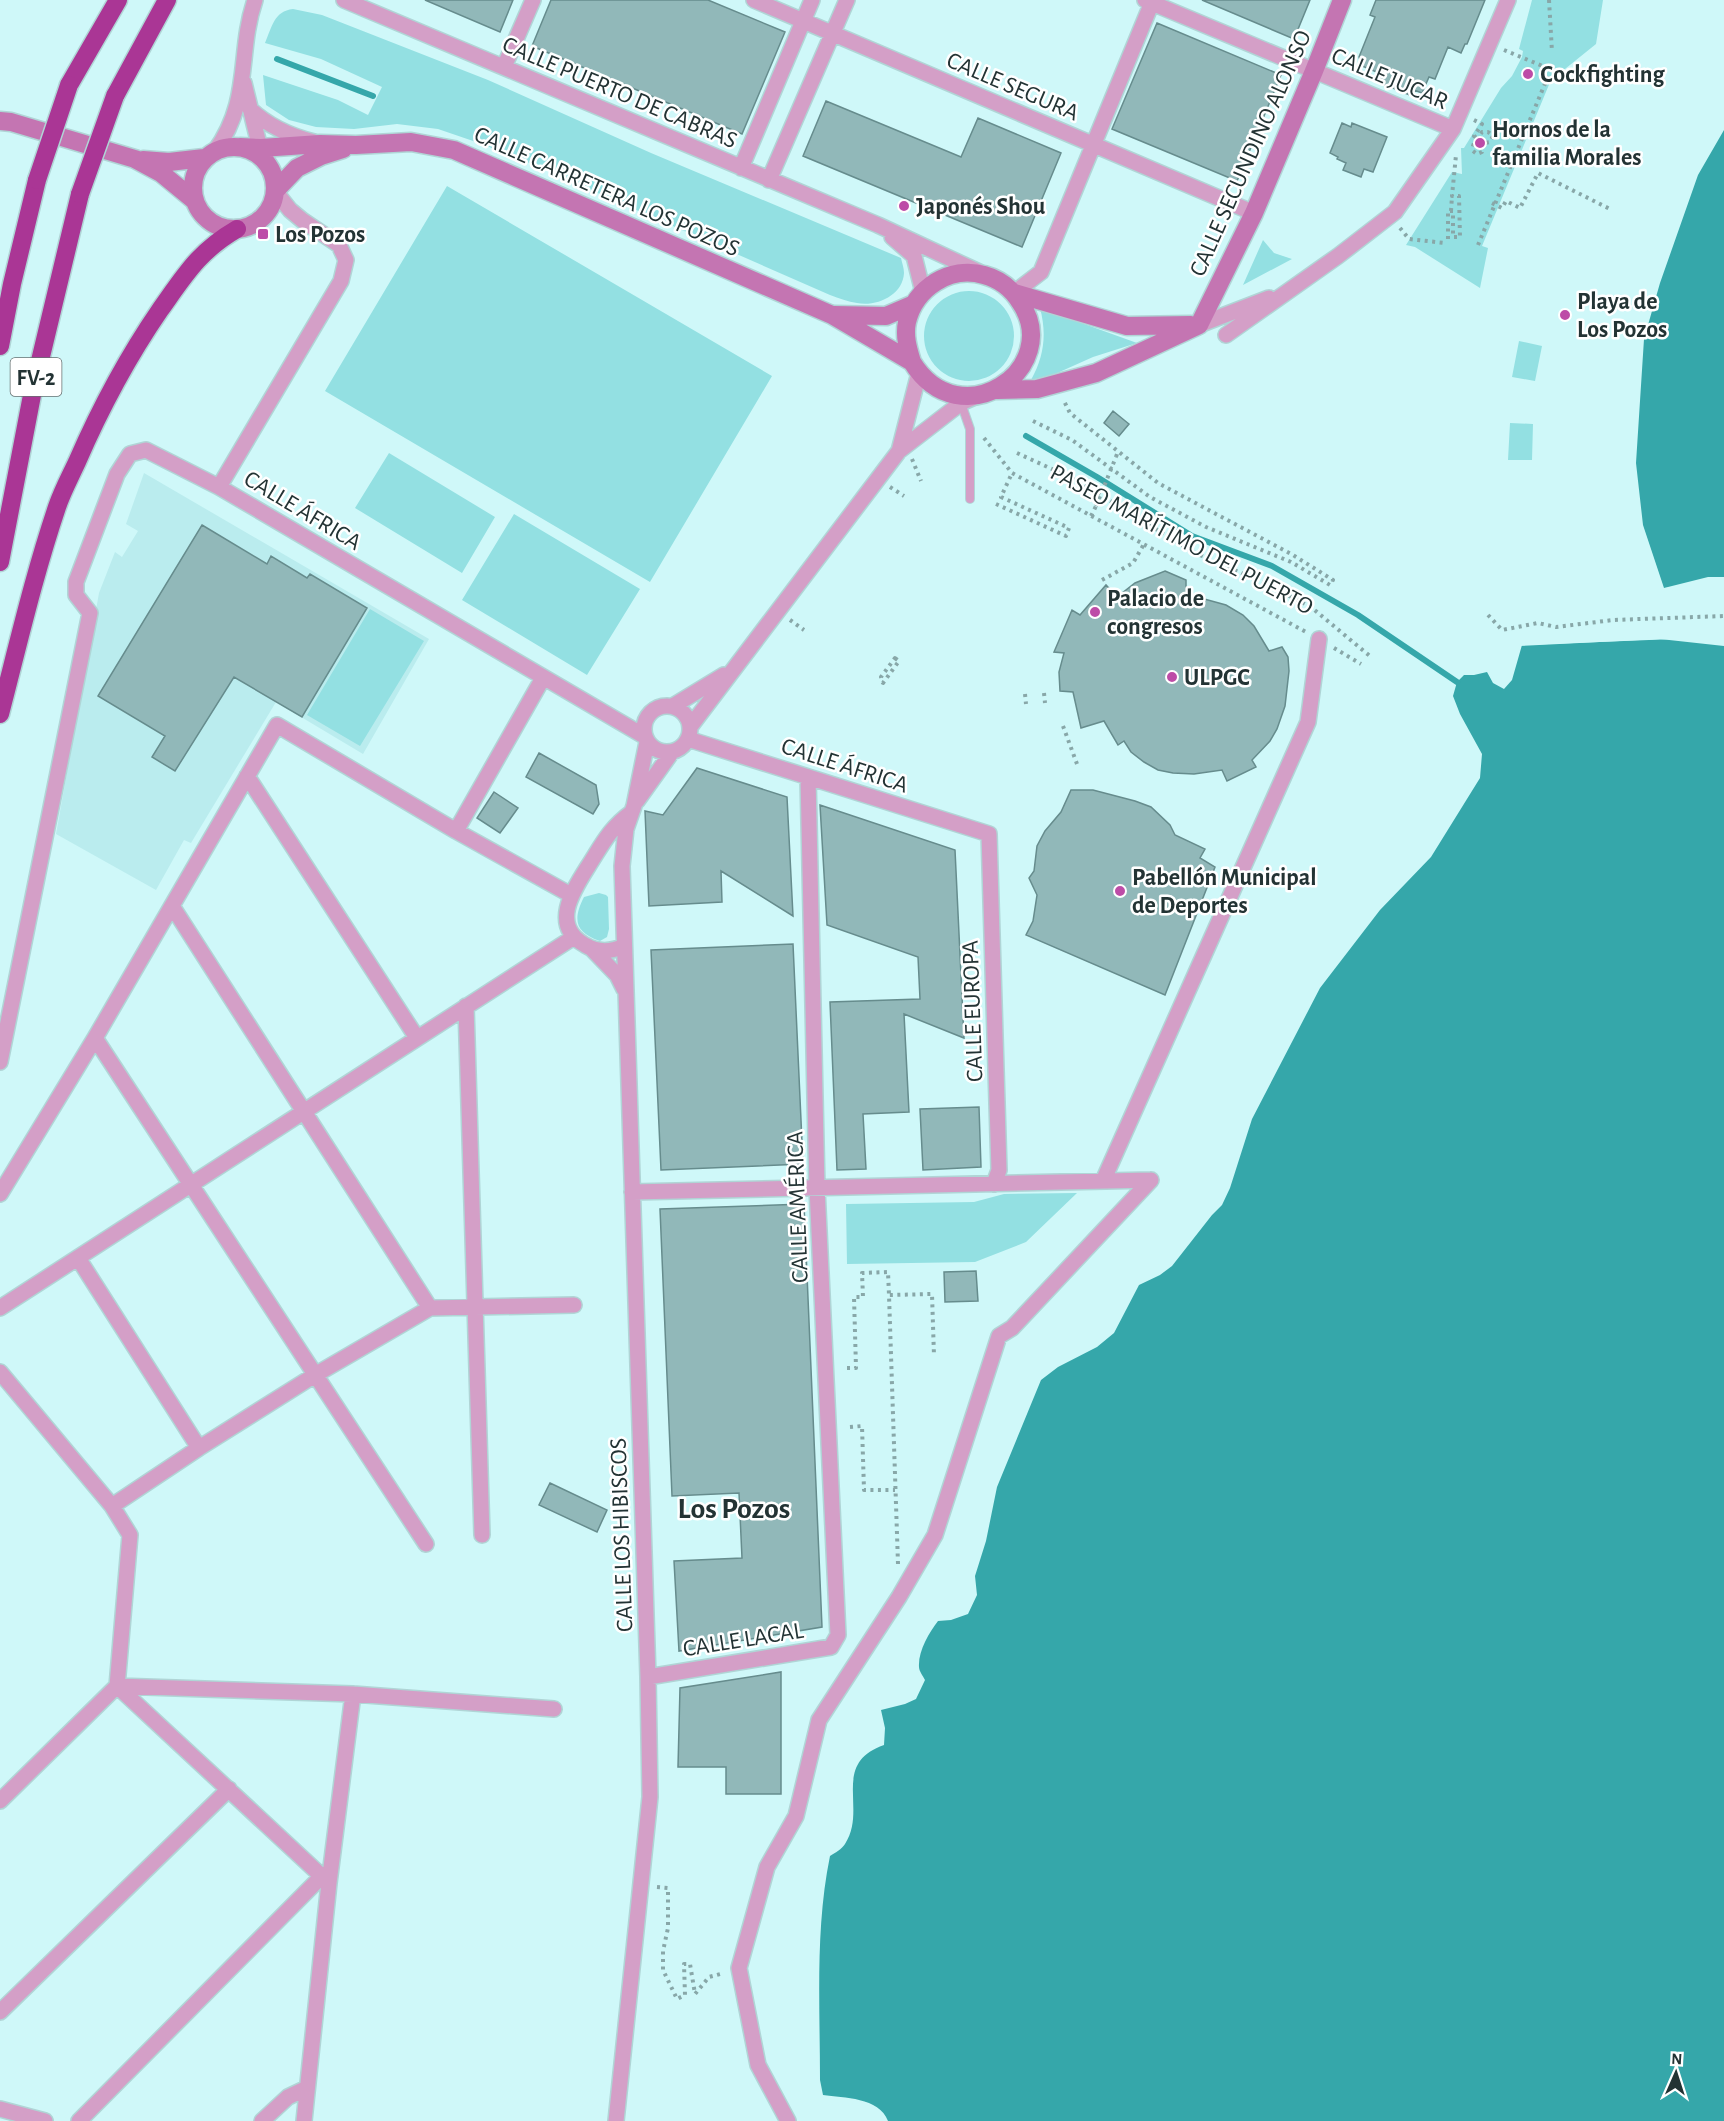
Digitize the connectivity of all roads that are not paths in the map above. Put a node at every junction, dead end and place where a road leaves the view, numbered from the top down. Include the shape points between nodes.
1 (118, 0) edge
2 (166, 0) edge
3 (344, 0) edge
4 (533, 0) edge
5 (754, 0) edge
6 (812, 0) edge
7 (846, 0) edge
8 (1342, 0) edge
9 (1508, 0) edge
10 (1150, 1) edge
11 (255, 2) edge
12 (803, 21) junction
13 (832, 33) junction
14 (504, 67) junction
15 (1314, 71) junction
16 (243, 77) junction
17 (250, 109) junction
18 (4, 120) edge
19 (1453, 129) junction
20 (320, 144) junction
21 (357, 145) junction
22 (1094, 145) junction
23 (240, 147) junction
24 (261, 148) junction
25 (210, 154) junction
26 (135, 159) junction
27 (269, 165) junction
28 (741, 168) junction
29 (769, 180) junction
30 (275, 192) junction
31 (195, 201) junction
32 (1254, 213) junction
33 (878, 225) junction
34 (237, 229) junction
35 (985, 275) junction
36 (1290, 290) junction
37 (1014, 293) junction
38 (918, 298) junction
39 (832, 315) junction
40 (1199, 325) junction
41 (1226, 336) dead end
42 (0, 346) edge
43 (916, 367) junction
44 (997, 390) junction
45 (969, 399) junction
46 (899, 451) junction
47 (219, 487) junction
48 (970, 499) dead end
49 (0, 562) edge
50 (1318, 639) road end
51 (734, 669) junction
52 (543, 678) junction
53 (673, 706) junction
54 (600, 711) junction
55 (0, 714) edge
56 (647, 715) junction
57 (689, 733) junction
58 (646, 739) junction
59 (672, 752) junction
60 (247, 776) junction
61 (808, 777) junction
62 (633, 809) junction
63 (456, 831) junction
64 (989, 834) joint
65 (571, 895) junction
66 (172, 906) junction
67 (574, 937) junction
68 (624, 946) junction
69 (592, 949) junction
70 (626, 992) junction
71 (466, 1006) junction
72 (95, 1038) junction
73 (417, 1038) junction
74 (0, 1062) edge
75 (304, 1112) junction
76 (1103, 1181) junction
77 (191, 1185) junction
78 (994, 1185) junction
79 (818, 1188) junction
80 (632, 1192) junction
81 (0, 1194) edge
82 (78, 1258) junction
83 (574, 1305) dead end
84 (0, 1308) edge
85 (430, 1308) junction
86 (476, 1308) junction
87 (0, 1372) edge
88 (315, 1375) junction
89 (199, 1448) junction
90 (112, 1506) junction
91 (482, 1535) dead end
92 (426, 1544) dead end
93 (838, 1635) joint
94 (648, 1677) junction
95 (117, 1686) junction
96 (353, 1694) junction
97 (554, 1708) dead end
98 (229, 1789) junction
99 (0, 1801) edge
100 (326, 1880) junction
101 (0, 2012) edge
102 (307, 2088) junction
103 (0, 2109) edge
104 (45, 2121) edge
105 (79, 2121) edge
106 (262, 2121) edge
107 (304, 2121) edge
108 (616, 2121) edge
109 (788, 2121) edge

1 - 42 highway, FV-2, bridge via 69,85 37,180
2 - 49 highway, FV-2, bridge via 115,96 80,194 33,390
3 - 14 street, CALLE PUERTO DE CABRAS
4 - 14 street
5 - 12 street, CALLE SEGURA
6 - 12 street
7 - 13 street
8 - 15 main road, CALLE SECUNDINO ALONSO
9 - 19 street
10 - 15 street, CALLE JUCAR
10 - 22 street
11 - 16 street
12 - 13 street, CALLE SEGURA
12 - 28 street
13 - 22 street, CALLE SEGURA
13 - 29 street
14 - 28 street, CALLE PUERTO DE CABRAS
15 - 19 street, CALLE JUCAR
15 - 32 main road, CALLE SECUNDINO ALONSO
16 - 17 street
16 - 25 street via 234,116 225,137
17 - 20 street via 284,132
17 - 24 street
18 - 26 main road
19 - 36 street via 1395,212
20 - 21 main road
20 - 24 main road
21 - 30 main road via 297,168
21 - 39 main road, CALLE CARRETERA LOS POZOS via 411,142 454,150
22 - 32 street, CALLE SEGURA
22 - 37 street via 1041,272
23 - 24 main road
23 - 25 main road
23 - 27 main road via 254,151
24 - 27 street
25 - 26 main road via 169,162
25 - 31 main road via 193,179
26 - 31 main road via 161,173
27 - 30 main road
28 - 29 street, CALLE PUERTO DE CABRAS
29 - 33 street, CALLE PUERTO DE CABRAS
30 - 34 main road via 262,218
30 - 47 street via 296,215 339,245 346,260 341,281
31 - 34 main road via 214,224
32 - 40 main road, CALLE SECUNDINO ALONSO
33 - 35 street, CALLE PUERTO DE CABRAS
33 - 38 street, CALLE PUERTO DE CABRAS via 914,256
34 - 55 highway via 206,249 192,266 120,373 92,428 57,506
35 - 37 main road
35 - 38 main road via 951,275 936,281
36 - 40 street
36 - 41 street
37 - 40 main road via 1127,326
37 - 44 main road via 1025,309 1030,346 1024,364
38 - 39 main road via 886,316
38 - 43 main road via 907,323 906,343
39 - 43 main road, CALLE CARRETERA LOS POZOS
40 - 44 main road via 1096,373 1037,389
43 - 45 main road via 930,384
43 - 46 street
44 - 45 main road
45 - 46 street
45 - 48 lane
46 - 51 street
47 - 52 street, CALLE ÁFRICA
47 - 74 street, CALLE ÁFRICA via 146,450 130,454 117,474 76,582 76,595 90,614
50 - 76 street, PASEO MARÍTIMO DEL PUERTO via 1308,722
51 - 53 street
51 - 57 street
52 - 54 street, CALLE ÁFRICA
52 - 63 street
53 - 56 street via 659,706
53 - 57 street via 685,714
54 - 56 street, CALLE ÁFRICA via 634,717
54 - 58 street, CALLE ÁFRICA
56 - 58 street
57 - 59 street via 684,745
57 - 61 street, CALLE ÁFRICA
58 - 59 street via 658,751
58 - 62 street
59 - 62 street
60 - 63 street via 277,725
60 - 66 street
60 - 73 street
61 - 64 street, CALLE ÁFRICA
61 - 79 street, CALLE AMÉRICA
62 - 65 street via 615,824
62 - 68 street, CALLE LOS HIBISCOS via 626,829 622,866
63 - 65 street
64 - 78 street, CALLE EUROPA via 999,1170
65 - 67 street via 566,913
66 - 72 street
66 - 75 street
67 - 69 street
67 - 71 street
68 - 69 street via 604,951
68 - 70 street, CALLE LOS HIBISCOS
69 - 70 street via 617,975
70 - 80 street, CALLE LOS HIBISCOS
71 - 73 street
71 - 86 street
72 - 77 street
72 - 81 street
73 - 75 street
75 - 77 street
75 - 85 street
76 - 78 street
76 - 109 street via 1151,1180 1012,1328 999,1336 935,1535 819,1720 796,1816 766,1867 739,1968 758,2065
77 - 82 street
77 - 88 street
78 - 79 street
79 - 80 street
79 - 93 street, CALLE AMÉRICA
80 - 94 street, CALLE LOS HIBISCOS
82 - 84 street
82 - 89 street
83 - 86 street
85 - 86 street
85 - 88 street
86 - 91 street
87 - 90 street
88 - 89 street
88 - 92 street
89 - 90 street
90 - 95 street via 130,1535
93 - 94 street, CALLE LACAL via 831,1647
94 - 108 street, CALLE LOS HIBISCOS via 650,1797
95 - 96 street
95 - 98 street
95 - 99 street
96 - 97 street
96 - 100 street
98 - 100 street
98 - 101 street
100 - 102 street
100 - 105 street
102 - 106 street via 288,2097
102 - 107 street
103 - 104 street

